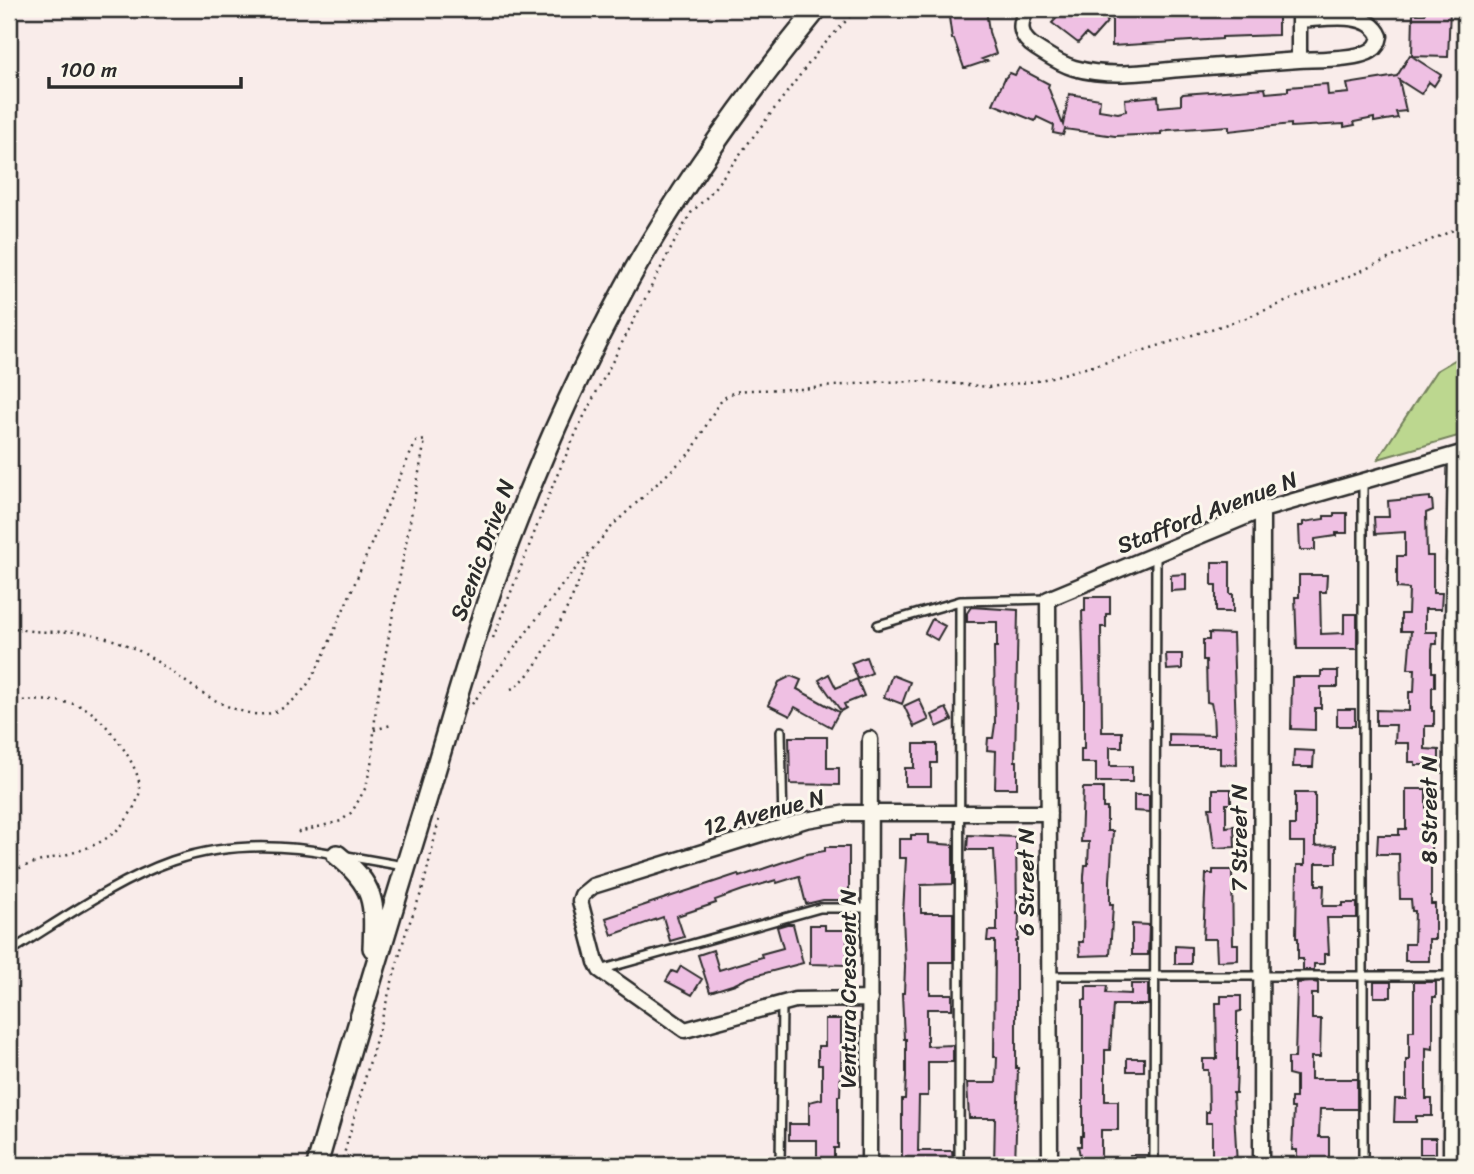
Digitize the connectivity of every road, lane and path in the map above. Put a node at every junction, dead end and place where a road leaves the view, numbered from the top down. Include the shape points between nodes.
1 (817, 9) edge
2 (857, 9) edge
3 (1028, 9) edge
4 (1299, 14) edge
5 (1298, 60) junction
6 (1465, 225) edge
7 (1461, 453) edge
8 (1363, 481) junction
9 (1262, 510) junction
10 (590, 553) junction
11 (1156, 555) junction
12 (1048, 599) junction
13 (960, 601) junction
14 (878, 625) dead end
15 (9, 626) edge
16 (492, 640) dead end
17 (1458, 682) edge
18 (512, 690) dead end
19 (476, 691) dead end
20 (9, 701) edge
21 (391, 725) dead end
22 (374, 730) junction
23 (781, 731) dead end
24 (870, 740) dead end
25 (440, 811) dead end
26 (960, 812) junction
27 (872, 813) junction
28 (1049, 813) junction
29 (783, 827) junction
30 (295, 833) dead end
31 (337, 855) junction
32 (406, 867) junction
33 (9, 873) edge
34 (870, 908) junction
35 (9, 952) edge
36 (600, 970) junction
37 (373, 974) junction
38 (1049, 976) junction
39 (1155, 976) junction
40 (1262, 976) junction
41 (1363, 976) junction
42 (1451, 976) junction
43 (870, 999) junction
44 (782, 1004) junction
45 (317, 1165) edge
46 (341, 1165) edge
47 (780, 1165) edge
48 (869, 1165) edge
49 (959, 1165) edge
50 (1050, 1165) edge
51 (1154, 1165) edge
52 (1261, 1165) edge
53 (1363, 1165) edge
54 (1451, 1165) edge

1 - 32 main road, Scenic Drive N via 688,183 626,286 569,398 491,593
2 - 16 path via 819,50 691,213 560,468
3 - 5 street via 1020,23 1026,40 1060,63 1095,72 1127,74
4 - 5 street
4 - 5 street via 1362,19 1380,36 1371,51 1360,55
6 - 10 path via 1246,317 1104,363 1010,386 877,382 734,392 717,406 692,451 614,524
7 - 8 street, Stafford Avenue N
7 - 17 street, 8 Street N
8 - 9 street, Stafford Avenue N
8 - 41 lane
9 - 11 street, Stafford Avenue N
9 - 40 street, 7 Street N
10 - 18 path via 552,639
10 - 19 path via 472,704
11 - 12 street, Stafford Avenue N
11 - 39 lane
12 - 13 lane
12 - 28 street, 6 Street N
13 - 14 lane
13 - 26 lane
15 - 22 path via 113,640 232,708 271,714 296,698 315,671 394,488 416,442 425,440
17 - 42 street, 8 Street N
20 - 33 path via 51,701 79,705 94,713 134,768 140,787 120,828 106,838
21 - 22 path
22 - 30 path via 370,774 352,812 341,821
23 - 29 lane
24 - 27 street, Ventura Crescent N
25 - 46 path via 423,888 406,932
26 - 27 street, 12 Avenue N
26 - 28 street, 12 Avenue N
26 - 49 lane
27 - 29 street, 12 Avenue N via 827,815
27 - 34 street, Ventura Crescent N
28 - 38 street, 6 Street N
29 - 36 street, 12 Avenue N via 593,886 582,895 580,906
31 - 32 lane
31 - 35 lane via 269,847 191,855 124,883
31 - 37 main road via 361,876 372,899
32 - 37 main road, Scenic Drive N
34 - 36 lane via 820,908
34 - 43 street, Ventura Crescent N
36 - 44 street via 685,1030
37 - 45 main road, Scenic Drive N
38 - 39 lane
38 - 50 street, 6 Street N
39 - 40 lane
39 - 51 lane
40 - 41 lane
40 - 52 street, 7 Street N
41 - 42 lane
41 - 53 lane
42 - 54 street, 8 Street N
43 - 44 street via 807,998
43 - 48 street, Ventura Crescent N
44 - 47 lane

